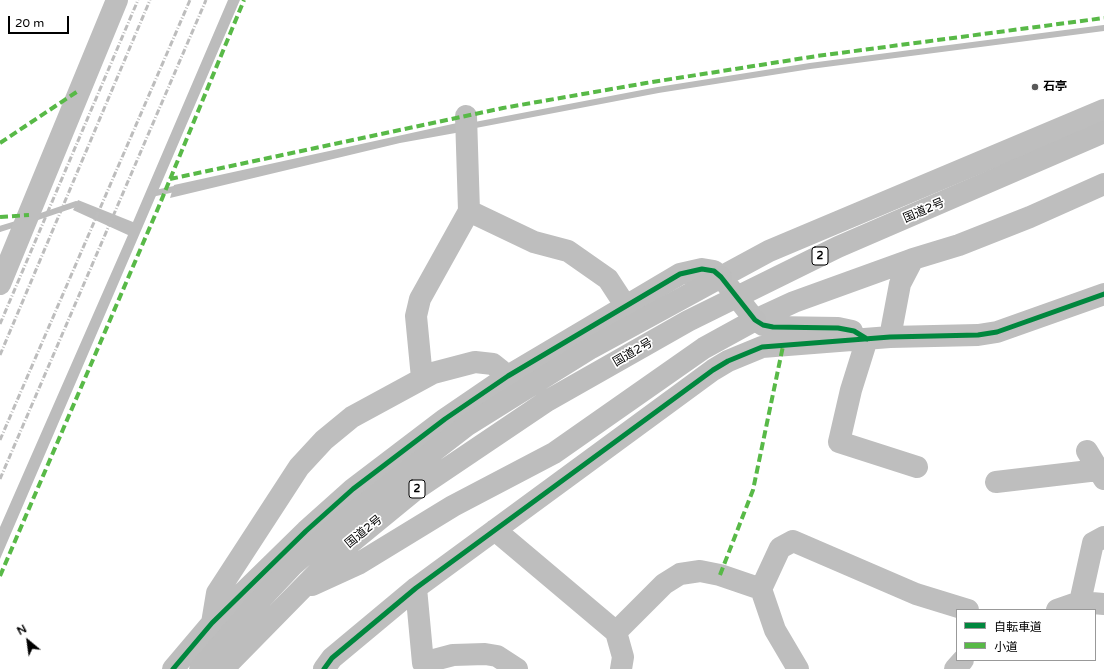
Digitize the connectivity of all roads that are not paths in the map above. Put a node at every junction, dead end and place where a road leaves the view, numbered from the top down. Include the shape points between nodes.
1 (117, 0) edge
2 (1104, 110) edge
3 (466, 123) dead end
4 (1104, 132) edge
5 (1104, 184) edge
6 (469, 211) junction
7 (913, 260) junction
8 (721, 277) junction
9 (0, 284) edge
10 (1104, 294) edge
11 (625, 305) junction
12 (755, 320) junction
13 (890, 337) junction
14 (867, 339) junction
15 (508, 376) junction
16 (422, 378) junction
17 (1087, 451) dead end
18 (917, 467) dead end
19 (1101, 475) edge
20 (996, 482) dead end
21 (495, 530) junction
22 (1104, 537) edge
23 (416, 588) junction
24 (760, 588) junction
25 (298, 591) junction
26 (1080, 602) junction
27 (1104, 604) edge
28 (965, 609) edge
29 (1060, 609) edge
30 (212, 623) junction
31 (616, 632) junction
32 (962, 661) edge
33 (178, 667) edge
34 (200, 669) edge
35 (223, 669) edge
36 (324, 669) edge
37 (517, 669) edge
38 (620, 669) edge
39 (798, 669) edge
40 (955, 669) edge

1 - 9 street
2 - 8 street via 769,251
3 - 6 street
4 - 25 highway, 国道2号 / 2 via 838,247 688,321 547,401 415,490 332,558
5 - 7 street via 980,237
6 - 11 street via 534,242 568,251 608,279
6 - 16 street via 420,299 416,316
7 - 12 street via 794,302
7 - 13 street via 900,284
8 - 11 street via 714,271 702,269 680,274
8 - 12 street
8 - 34 highway via 591,348 466,426 344,521 293,565 259,600
10 - 13 street via 997,332 936,338
11 - 15 street
12 - 14 street via 773,327 838,328 854,331
12 - 25 highway via 704,348 554,453 453,506 358,564
13 - 14 street
14 - 18 street via 839,442
14 - 21 street via 762,347 728,361 712,370
15 - 16 street via 493,364 475,362
15 - 30 street via 353,489 306,530
16 - 30 street via 352,417 324,440 299,467 217,593
17 - 19 street
19 - 20 street
21 - 23 street
21 - 31 street
22 - 26 street via 1093,543
23 - 36 street via 332,658
23 - 37 street via 423,663 453,655 485,654 497,656
24 - 28 street via 780,548 793,542 916,594
24 - 31 street via 700,571 680,574 664,584
24 - 39 street via 774,630
25 - 35 highway, 国道2号 / 2
26 - 27 street
26 - 29 street
30 - 33 street
31 - 38 street via 623,657
32 - 40 street

